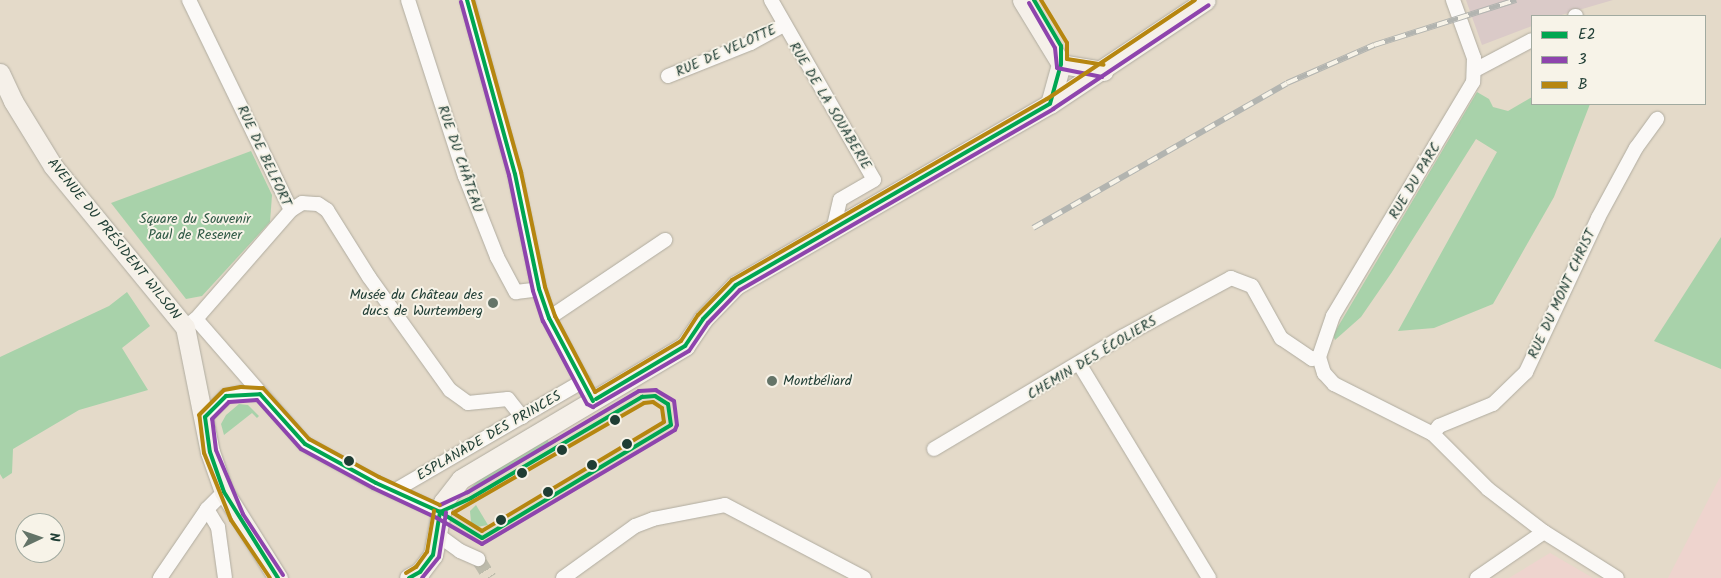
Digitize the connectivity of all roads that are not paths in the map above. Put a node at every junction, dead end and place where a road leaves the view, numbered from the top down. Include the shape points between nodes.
1 (190, 0) edge
2 (408, 0) edge
3 (467, 0) edge
4 (771, 0) edge
5 (1022, 0) edge
6 (1206, 0) edge
7 (1453, 0) edge
8 (784, 25) junction
9 (1531, 41) edge
10 (1061, 64) junction
11 (1475, 70) junction
12 (1103, 71) junction
13 (0, 73) edge
14 (668, 76) dead end
15 (1050, 104) junction
16 (1657, 119) dead end
17 (291, 210) junction
18 (834, 227) junction
19 (665, 240) dead end
20 (539, 289) junction
21 (549, 318) junction
22 (191, 323) junction
23 (1319, 357) junction
24 (1080, 365) junction
25 (583, 381) junction
26 (260, 394) junction
27 (593, 401) junction
28 (522, 416) junction
29 (205, 417) junction
30 (1434, 434) junction
31 (934, 449) dead end
32 (394, 491) junction
33 (224, 492) junction
34 (207, 509) junction
35 (440, 512) junction
36 (1544, 532) junction
37 (438, 535) junction
38 (478, 559) tunnel mouth
39 (160, 578) edge
40 (225, 578) edge
41 (278, 578) edge
42 (409, 578) edge
43 (563, 578) edge
44 (864, 578) edge
45 (1209, 578) edge
46 (1477, 578) edge
47 (1617, 578) edge

1 - 17 street, RUE DE BELFORT
2 - 20 street, RUE DU CHÂTEAU via 465,176 497,257 516,292
3 - 20 street via 515,174
4 - 8 street
5 - 10 main road
6 - 12 main road
7 - 11 street via 1471,46
8 - 14 street, RUE DE VELOTTE via 751,43
8 - 18 street, RUE DE LA SOUABERIE via 874,180 840,200
9 - 11 street
10 - 12 main road
10 - 15 main road
11 - 23 street, RUE DU PARC via 1464,99 1334,316
12 - 15 main road
13 - 22 main road, AVENUE DU PRÉSIDENT WILSON via 13,101 54,166
15 - 18 main road
16 - 30 street, RUE DU MONT CHRIST via 1636,148 1598,218 1526,372 1493,404 1439,426
17 - 22 street, RUE DE BELFORT
17 - 28 street via 310,202 328,210 369,277 450,390 468,403 508,399
18 - 27 main road via 736,285 716,305 685,346
19 - 21 street
20 - 21 street
21 - 25 street
22 - 26 street
22 - 29 main road
23 - 24 street, CHEMIN DES ÉCOLIERS via 1312,359 1281,338 1252,286 1231,278 1122,337
23 - 30 street via 1324,374 1334,384
24 - 31 street, CHEMIN DES ÉCOLIERS
24 - 45 street
25 - 27 street
25 - 28 street, ESPLANADE DES PRINCES
26 - 29 street via 241,392 226,396
26 - 32 street via 305,444
27 - 35 main road via 461,479 443,502
28 - 32 street, ESPLANADE DES PRINCES
29 - 33 main road via 210,452
30 - 36 street via 1488,489
32 - 35 street
33 - 34 street
33 - 41 main road
34 - 39 street
34 - 40 street via 218,527
35 - 37 main road
36 - 46 street
36 - 47 street
37 - 38 street
37 - 42 main road via 433,555 420,572
43 - 44 street via 635,526 653,518 725,504

